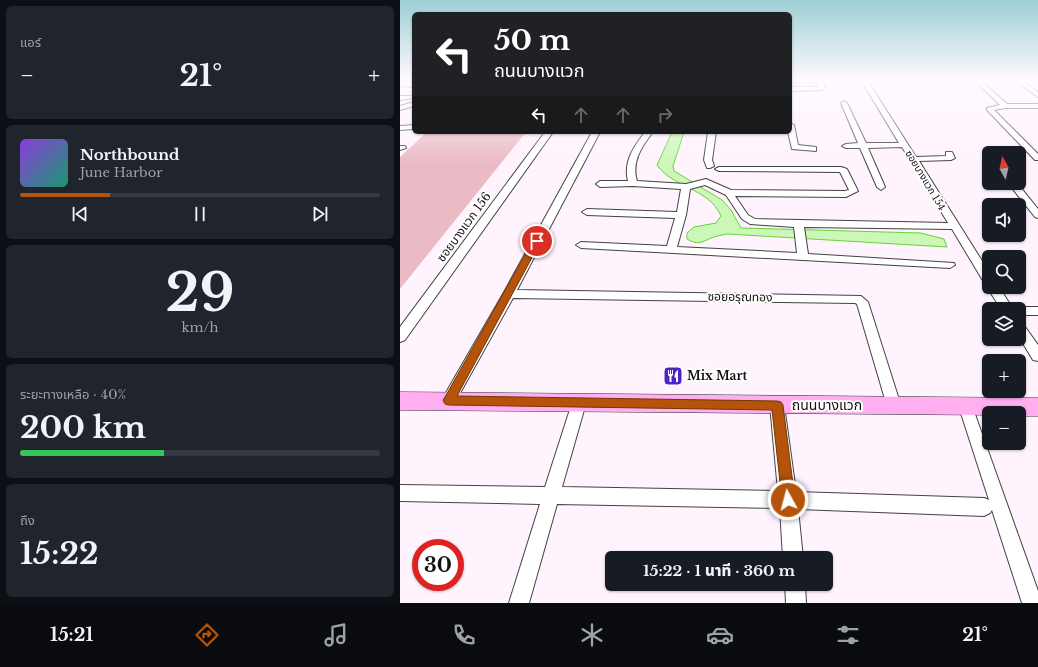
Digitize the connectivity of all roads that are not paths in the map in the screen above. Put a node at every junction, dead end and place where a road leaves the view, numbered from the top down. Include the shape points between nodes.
1 (846, 108) edge
2 (882, 108) edge
3 (994, 108) edge
4 (412, 111) edge
5 (400, 112) edge
6 (400, 128) edge
7 (412, 128) edge
8 (548, 134) edge
9 (595, 134) edge
10 (648, 134) edge
11 (712, 134) edge
12 (792, 134) edge
13 (863, 145) junction
14 (905, 145) junction
15 (846, 146) dead end
16 (813, 149) dead end
17 (949, 154) dead end
18 (1038, 158) edge
19 (913, 159) junction
20 (714, 169) junction
21 (702, 183) junction
22 (600, 184) dead end
23 (634, 184) junction
24 (686, 186) junction
25 (881, 187) dead end
26 (1018, 190) edge
27 (729, 193) junction
28 (587, 212) dead end
29 (681, 215) junction
30 (1038, 215) edge
31 (954, 226) junction
32 (800, 227) junction
33 (581, 245) dead end
34 (671, 250) junction
35 (802, 258) junction
36 (950, 265) dead end
37 (982, 270) edge
38 (509, 294) junction
39 (1026, 311) edge
40 (1038, 311) edge
41 (400, 337) edge
42 (1026, 338) edge
43 (1038, 356) edge
44 (449, 400) junction
45 (400, 401) edge
46 (578, 403) junction
47 (777, 405) junction
48 (894, 406) junction
49 (966, 406) junction
50 (1038, 407) edge
51 (400, 493) edge
52 (550, 496) junction
53 (788, 500) junction
54 (984, 507) dead end
55 (792, 551) edge
56 (795, 591) edge
57 (519, 603) edge
58 (796, 603) edge
59 (1032, 603) edge

1 - 13 street
2 - 14 street, ซอยบางแวก 154
3 - 18 street via 989,109
4 - 5 street
6 - 7 street
8 - 41 street, ซอยบางแวก 156
9 - 38 street
10 - 23 street via 636,151 630,171
11 - 20 street via 708,160
12 - 16 street via 795,148
13 - 14 street
13 - 15 street
13 - 25 street
14 - 19 street, ซอยบางแวก 154
17 - 19 street via 951,158
19 - 31 street, ซอยบางแวก 154
20 - 21 street
20 - 27 street via 841,170 854,191 846,194
21 - 24 street
21 - 27 street
22 - 23 street
23 - 24 street
24 - 29 street
26 - 30 street
27 - 32 street via 748,220
28 - 29 street
29 - 34 street
31 - 32 street
31 - 37 street, ซอยบางแวก 154
32 - 35 street
33 - 34 street
34 - 35 street
35 - 36 street
38 - 44 street
38 - 48 street, ซอยอรุณทอง via 860,300
39 - 40 street
42 - 43 street
44 - 45 main road, ถนนบางแวก
44 - 46 main road, ถนนบางแวก
46 - 47 main road, ถนนบางแวก
46 - 52 street
47 - 48 main road, ถนนบางแวก
47 - 53 street
48 - 49 main road, ถนนบางแวก
49 - 50 main road, ถนนบางแวก
49 - 59 street
51 - 52 street
52 - 53 street
52 - 57 street
53 - 54 street
53 - 55 street
56 - 58 street

